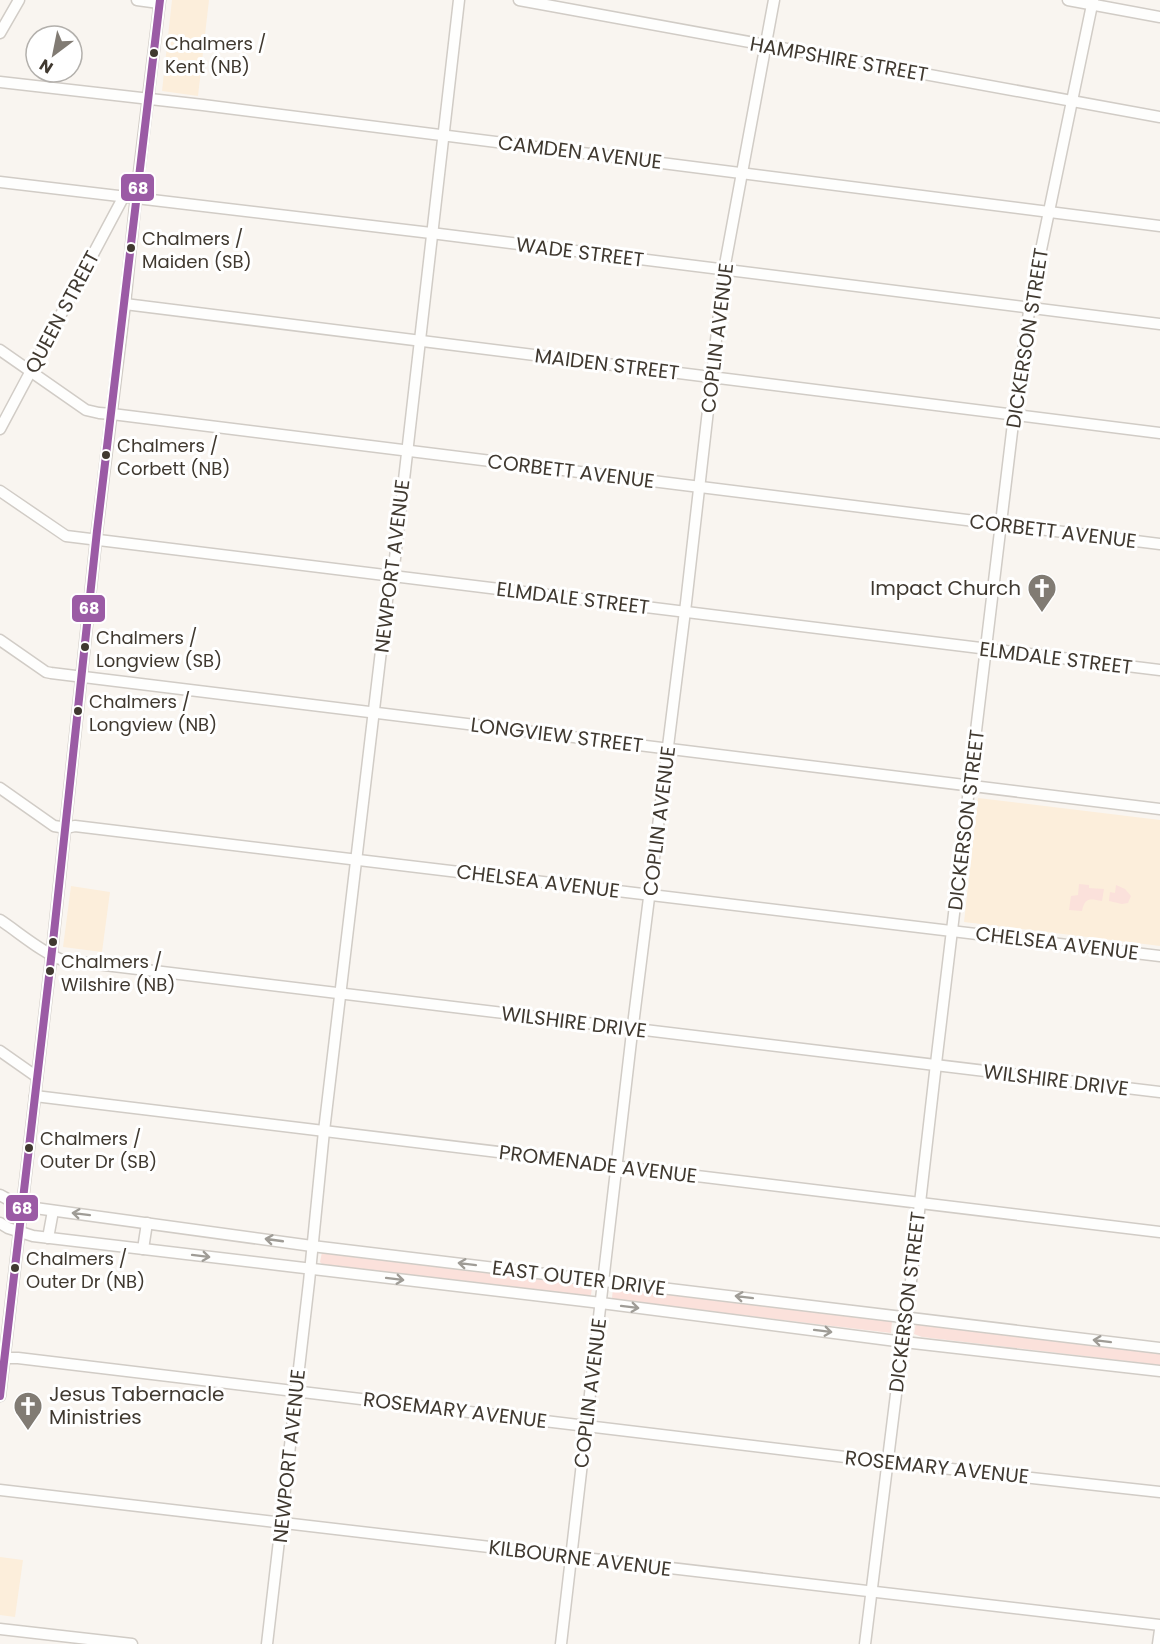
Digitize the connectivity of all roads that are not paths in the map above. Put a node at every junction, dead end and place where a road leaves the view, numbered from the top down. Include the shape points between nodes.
1 (19, 0) edge
2 (137, 0) edge
3 (459, 0) edge
4 (519, 0) edge
5 (774, 0) edge
6 (1068, 0) edge
7 (159, 1) edge
8 (1092, 2) edge
9 (1160, 17) edge
10 (0, 33) edge
11 (765, 45) junction
12 (0, 82) edge
13 (148, 99) junction
14 (1071, 102) junction
15 (1160, 117) edge
16 (442, 135) junction
17 (743, 172) junction
18 (0, 182) edge
19 (130, 197) junction
20 (1048, 210) junction
21 (1160, 226) edge
22 (431, 233) junction
23 (724, 270) junction
24 (125, 304) junction
25 (1030, 308) junction
26 (1160, 324) edge
27 (419, 341) junction
28 (0, 350) edge
29 (31, 371) junction
30 (712, 377) junction
31 (112, 414) junction
32 (1014, 415) junction
33 (0, 429) edge
34 (1160, 433) edge
35 (406, 450) junction
36 (699, 487) junction
37 (0, 491) edge
38 (1001, 525) junction
39 (97, 540) junction
40 (1160, 544) edge
41 (390, 575) junction
42 (685, 612) junction
43 (0, 640) edge
44 (986, 649) junction
45 (1160, 670) edge
46 (83, 676) junction
47 (375, 712) junction
48 (668, 749) junction
49 (970, 785) junction
50 (0, 788) edge
51 (1160, 809) edge
52 (66, 828) junction
53 (357, 860) junction
54 (650, 895) junction
55 (0, 920) edge
56 (953, 931) junction
57 (1160, 956) edge
58 (51, 957) junction
59 (341, 994) junction
60 (633, 1030) junction
61 (0, 1051) edge
62 (936, 1065) junction
63 (37, 1077) junction
64 (1160, 1092) edge
65 (35, 1096) junction
66 (324, 1131) junction
67 (616, 1167) junction
68 (0, 1196) edge
69 (919, 1203) junction
70 (22, 1205) junction
71 (53, 1211) junction
72 (0, 1223) edge
73 (147, 1223) junction
74 (18, 1231) junction
75 (1160, 1232) edge
76 (48, 1238) junction
77 (312, 1246) junction
78 (143, 1249) junction
79 (309, 1268) junction
80 (603, 1281) junction
81 (601, 1303) junction
82 (907, 1317) junction
83 (904, 1342) junction
84 (1160, 1348) edge
85 (2, 1359) edge
86 (1160, 1371) edge
87 (296, 1392) junction
88 (0, 1396) edge
89 (586, 1426) junction
90 (888, 1462) junction
91 (0, 1490) edge
92 (1160, 1492) edge
93 (281, 1523) junction
94 (571, 1557) junction
95 (873, 1591) junction
96 (1160, 1625) edge
97 (0, 1629) edge
98 (1160, 1630) edge
99 (132, 1644) edge
100 (267, 1644) edge
101 (561, 1644) edge
102 (865, 1644) edge
103 (1158, 1644) edge

1 - 10 street
2 - 7 street
3 - 16 street, NEWPORT AVENUE
4 - 11 street, HAMPSHIRE STREET
5 - 11 street, COPLIN AVENUE
6 - 8 street
7 - 13 street
8 - 9 street
8 - 14 street, DICKERSON STREET
11 - 14 street, HAMPSHIRE STREET
11 - 17 street, COPLIN AVENUE
12 - 13 street, CAMDEN AVENUE
13 - 16 street, CAMDEN AVENUE
13 - 19 street
14 - 15 street, HAMPSHIRE STREET
14 - 20 street, DICKERSON STREET
16 - 17 street, CAMDEN AVENUE
16 - 22 street, NEWPORT AVENUE
17 - 20 street, CAMDEN AVENUE
17 - 23 street, COPLIN AVENUE
18 - 19 street, WADE STREET
19 - 22 street, WADE STREET
19 - 24 street
19 - 29 street, QUEEN STREET
20 - 21 street, CAMDEN AVENUE
20 - 25 street, DICKERSON STREET
22 - 23 street, WADE STREET
22 - 27 street, NEWPORT AVENUE
23 - 25 street, WADE STREET
23 - 30 street, COPLIN AVENUE
24 - 27 street, MAIDEN STREET
24 - 31 street
25 - 26 street, WADE STREET
25 - 32 street, DICKERSON STREET
27 - 30 street, MAIDEN STREET
27 - 35 street, NEWPORT AVENUE
28 - 29 street, CORBETT AVENUE
29 - 31 street, CORBETT AVENUE via 86,410
29 - 33 street, QUEEN STREET
30 - 32 street, MAIDEN STREET
30 - 36 street, COPLIN AVENUE
31 - 35 street, CORBETT AVENUE
31 - 39 street
32 - 34 street, MAIDEN STREET
32 - 38 street, DICKERSON STREET
35 - 36 street, CORBETT AVENUE
35 - 41 street, NEWPORT AVENUE
36 - 38 street, CORBETT AVENUE
36 - 42 street, COPLIN AVENUE
37 - 39 street, ELMDALE STREET via 61,534
38 - 40 street, CORBETT AVENUE
38 - 44 street, DICKERSON STREET
39 - 41 street, ELMDALE STREET
39 - 46 street
41 - 42 street, ELMDALE STREET
41 - 47 street, NEWPORT AVENUE
42 - 44 street, ELMDALE STREET
42 - 48 street, COPLIN AVENUE
43 - 46 street, LONGVIEW STREET via 46,672
44 - 45 street, ELMDALE STREET
44 - 49 street, DICKERSON STREET
46 - 47 street, LONGVIEW STREET
46 - 52 street
47 - 48 street, LONGVIEW STREET
47 - 53 street, NEWPORT AVENUE
48 - 49 street, LONGVIEW STREET
48 - 54 street, COPLIN AVENUE
49 - 51 street, LONGVIEW STREET
49 - 56 street, DICKERSON STREET
50 - 52 street, CHELSEA AVENUE via 54,826
52 - 53 street, CHELSEA AVENUE
52 - 58 street
53 - 54 street, CHELSEA AVENUE
53 - 59 street, NEWPORT AVENUE
54 - 56 street, CHELSEA AVENUE
54 - 60 street, COPLIN AVENUE
55 - 58 street, WILSHIRE DRIVE
56 - 57 street, CHELSEA AVENUE
56 - 62 street, DICKERSON STREET
58 - 59 street, WILSHIRE DRIVE
58 - 63 street
59 - 60 street, WILSHIRE DRIVE
59 - 66 street, NEWPORT AVENUE
60 - 62 street, WILSHIRE DRIVE
60 - 67 street, COPLIN AVENUE
61 - 63 street
62 - 64 street, WILSHIRE DRIVE
62 - 69 street, DICKERSON STREET
63 - 65 street
65 - 66 street, PROMENADE AVENUE
65 - 70 street
66 - 67 street, PROMENADE AVENUE
66 - 77 street, NEWPORT AVENUE
67 - 69 street, PROMENADE AVENUE
67 - 80 street, COPLIN AVENUE
68 - 70 street, EAST OUTER DRIVE
69 - 75 street, PROMENADE AVENUE
69 - 82 street, DICKERSON STREET
70 - 71 street, EAST OUTER DRIVE
70 - 74 street
73 -> 71 street, EAST OUTER DRIVE
71 - 76 street
72 - 74 street, EAST OUTER DRIVE
77 -> 73 street, EAST OUTER DRIVE
73 - 78 street
74 - 76 street, EAST OUTER DRIVE
74 - 85 street
76 - 78 street, EAST OUTER DRIVE
77 - 79 street, NEWPORT AVENUE
80 -> 77 street, EAST OUTER DRIVE
78 -> 79 street, EAST OUTER DRIVE
79 -> 81 street, EAST OUTER DRIVE
79 - 87 street, NEWPORT AVENUE
80 - 81 street, COPLIN AVENUE
82 -> 80 street, EAST OUTER DRIVE
81 -> 83 street, EAST OUTER DRIVE
81 - 89 street, COPLIN AVENUE
82 - 83 street, DICKERSON STREET
84 -> 82 street, EAST OUTER DRIVE
83 - 86 street, EAST OUTER DRIVE
83 - 90 street, DICKERSON STREET
85 - 87 street, ROSEMARY AVENUE
85 - 88 street
87 - 89 street, ROSEMARY AVENUE
87 - 93 street, NEWPORT AVENUE
89 - 90 street, ROSEMARY AVENUE
89 - 94 street, COPLIN AVENUE
90 - 92 street, ROSEMARY AVENUE
90 - 95 street, DICKERSON STREET
91 - 93 street, KILBOURNE AVENUE
93 - 94 street, KILBOURNE AVENUE
93 - 100 street, NEWPORT AVENUE
94 - 95 street, KILBOURNE AVENUE
94 - 101 street, COPLIN AVENUE
95 - 96 street, KILBOURNE AVENUE
95 - 102 street, DICKERSON STREET
97 - 99 street
98 - 103 street

